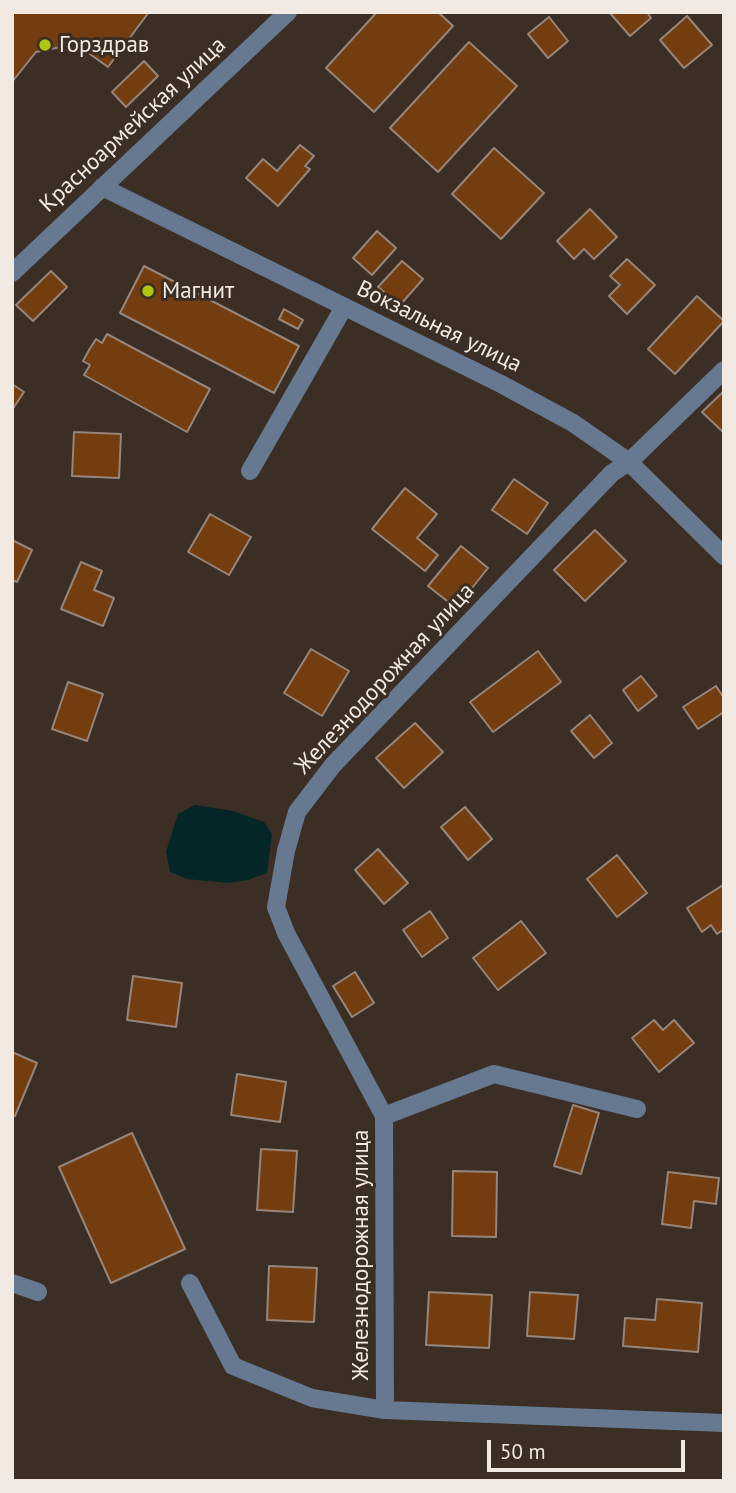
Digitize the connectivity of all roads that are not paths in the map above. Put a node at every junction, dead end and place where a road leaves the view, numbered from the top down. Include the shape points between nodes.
1 (288, 12) edge
2 (102, 187) junction
3 (12, 273) edge
4 (344, 307) junction
5 (724, 370) edge
6 (629, 462) junction
7 (250, 471) dead end
8 (724, 556) edge
9 (637, 1109) dead end
10 (384, 1116) junction
11 (12, 1283) edge
12 (190, 1283) dead end
13 (38, 1292) dead end
14 (386, 1410) junction
15 (724, 1423) edge

1 - 2 street, Красноармейская улица
2 - 3 street, Красноармейская улица
2 - 4 street, Вокзальная улица
4 - 6 street, Вокзальная улица via 573,423
4 - 7 street
5 - 6 street, Железнодорожная улица
6 - 8 street, Вокзальная улица
6 - 10 street, Железнодорожная улица via 612,473 333,765 297,812 276,907
9 - 10 street via 494,1074
10 - 14 street, Железнодорожная улица
11 - 13 street
12 - 14 street via 233,1366 312,1398
14 - 15 street, Железнодорожная улица

